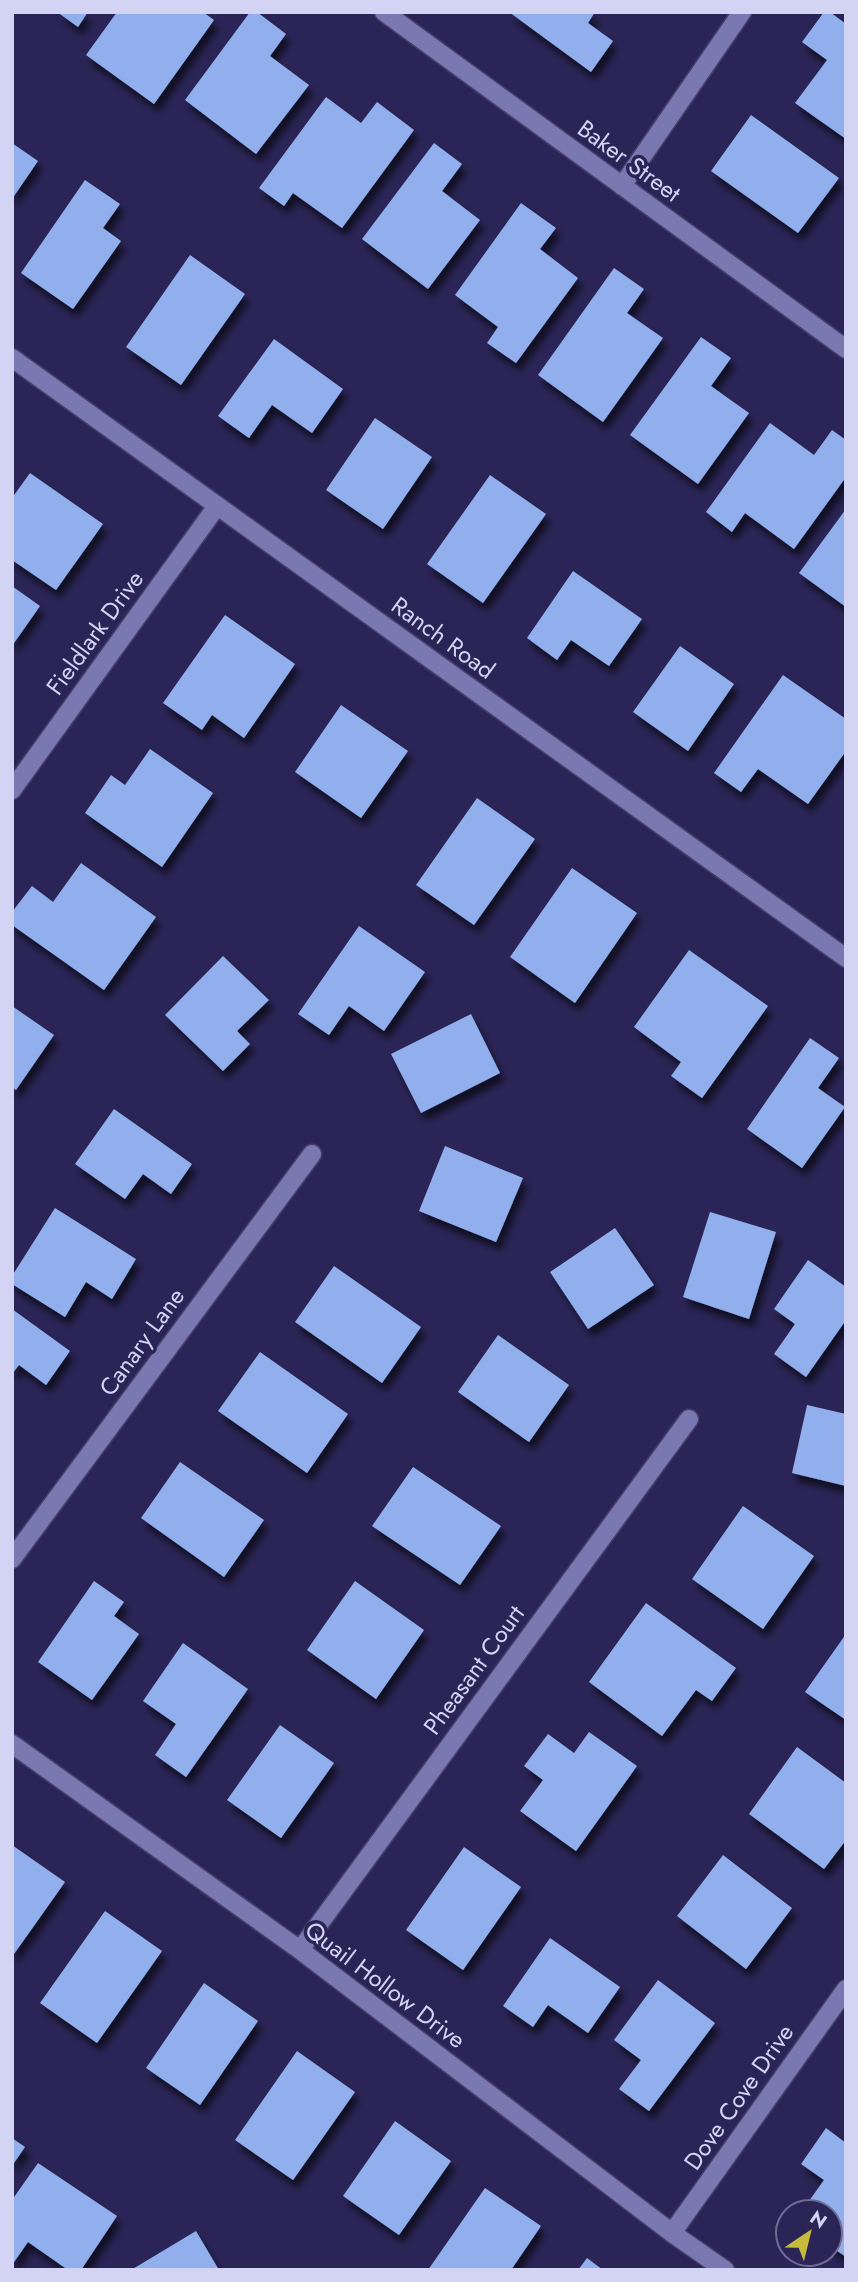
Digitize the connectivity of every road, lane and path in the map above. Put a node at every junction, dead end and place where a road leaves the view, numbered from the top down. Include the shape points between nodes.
1 (384, 12) edge
2 (742, 12) edge
3 (622, 186) junction
4 (846, 349) edge
5 (12, 358) edge
6 (217, 506) junction
7 (12, 790) edge
8 (846, 958) edge
9 (312, 1154) dead end
10 (689, 1419) dead end
11 (12, 1559) edge
12 (12, 1744) edge
13 (299, 1950) junction
14 (846, 1989) edge
15 (672, 2233) junction
16 (725, 2270) edge

1 - 3 street, Baker Street
2 - 3 street
3 - 4 street, Baker Street
5 - 6 street, Ranch Road
6 - 7 street, Fieldlark Drive
6 - 8 street, Ranch Road
9 - 11 street, Canary Lane
10 - 13 street, Pheasant Court
12 - 13 street, Quail Hollow Drive
13 - 15 street, Quail Hollow Drive
14 - 15 street, Dove Cove Drive
15 - 16 street, Quail Hollow Drive

